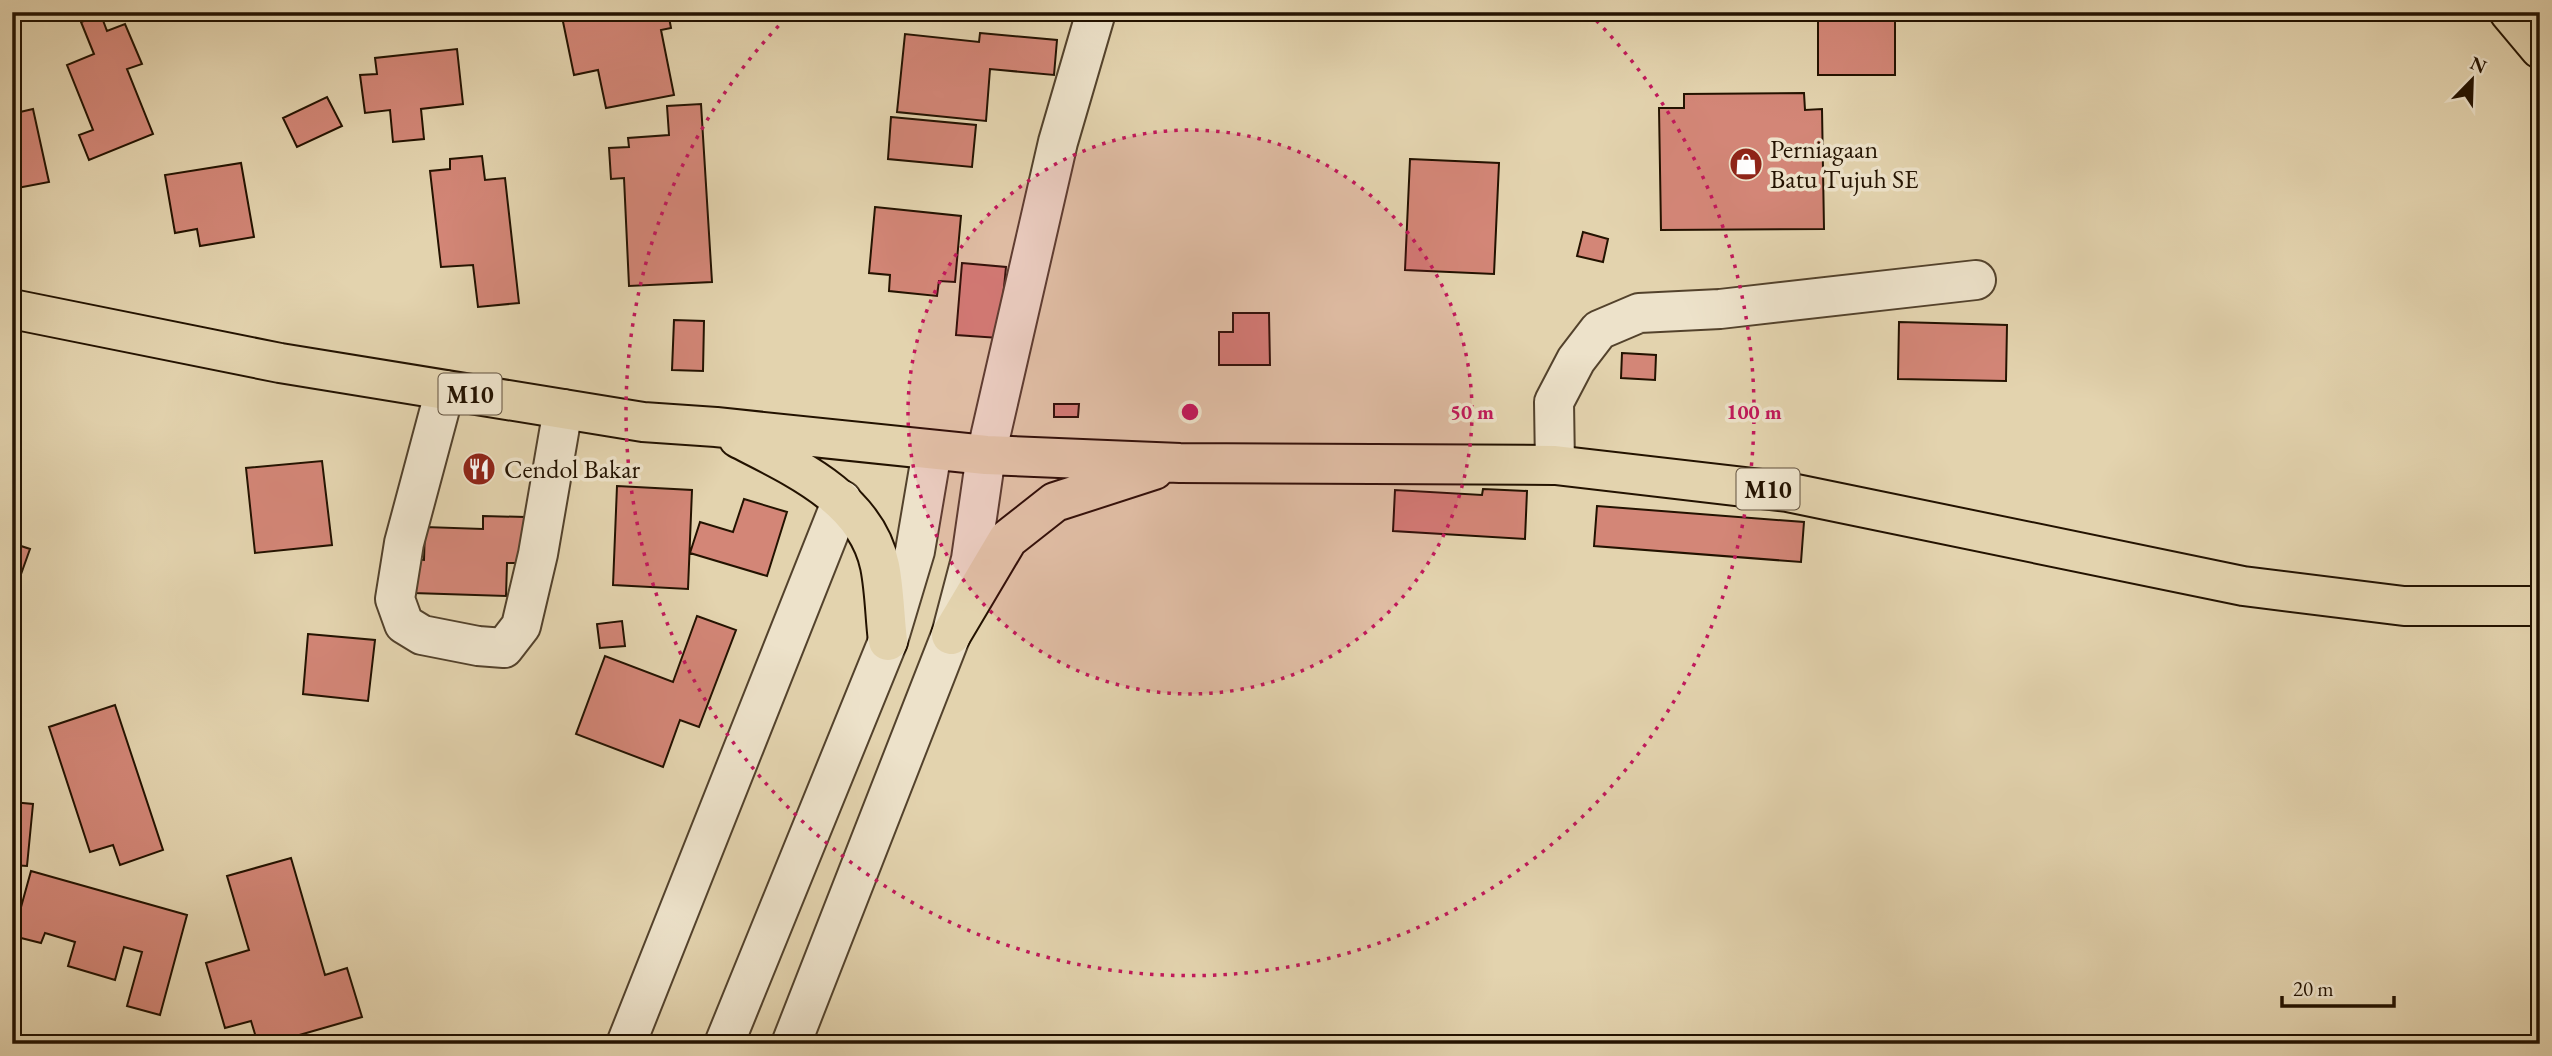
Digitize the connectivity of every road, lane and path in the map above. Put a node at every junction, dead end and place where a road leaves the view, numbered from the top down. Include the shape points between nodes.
1 (1096, 12) edge
2 (2509, 12) edge
3 (2540, 49) edge
4 (1976, 280) dead end
5 (12, 309) edge
6 (445, 390) junction
7 (563, 409) junction
8 (716, 427) junction
9 (932, 451) junction
10 (986, 455) junction
11 (1180, 463) junction
12 (1555, 465) junction
13 (842, 500) junction
14 (2540, 606) edge
15 (951, 635) junction
16 (888, 641) junction
17 (626, 1044) edge
18 (724, 1044) edge
19 (791, 1044) edge

1 - 10 street via 1058,142
2 - 3 main road
4 - 12 street via 1720,309 1639,313 1599,330 1576,360 1554,402
5 - 6 main road, M10 via 280,363
6 - 7 main road, M10
6 - 7 street via 404,543 395,599 404,624 422,635 478,646 504,648 521,626
7 - 8 main road, M10 via 643,422
8 - 9 main road, M10
8 - 13 main road via 783,461
9 - 10 main road, M10
9 - 16 street via 915,551
10 - 11 main road, M10
10 - 15 street via 971,559
11 - 12 main road, M10
11 - 15 main road via 1055,502 1008,539
12 - 14 main road, M10 via 1787,492 2243,586 2404,606
13 - 16 main road via 865,527 880,565
13 - 17 street
15 - 19 street
16 - 18 street

